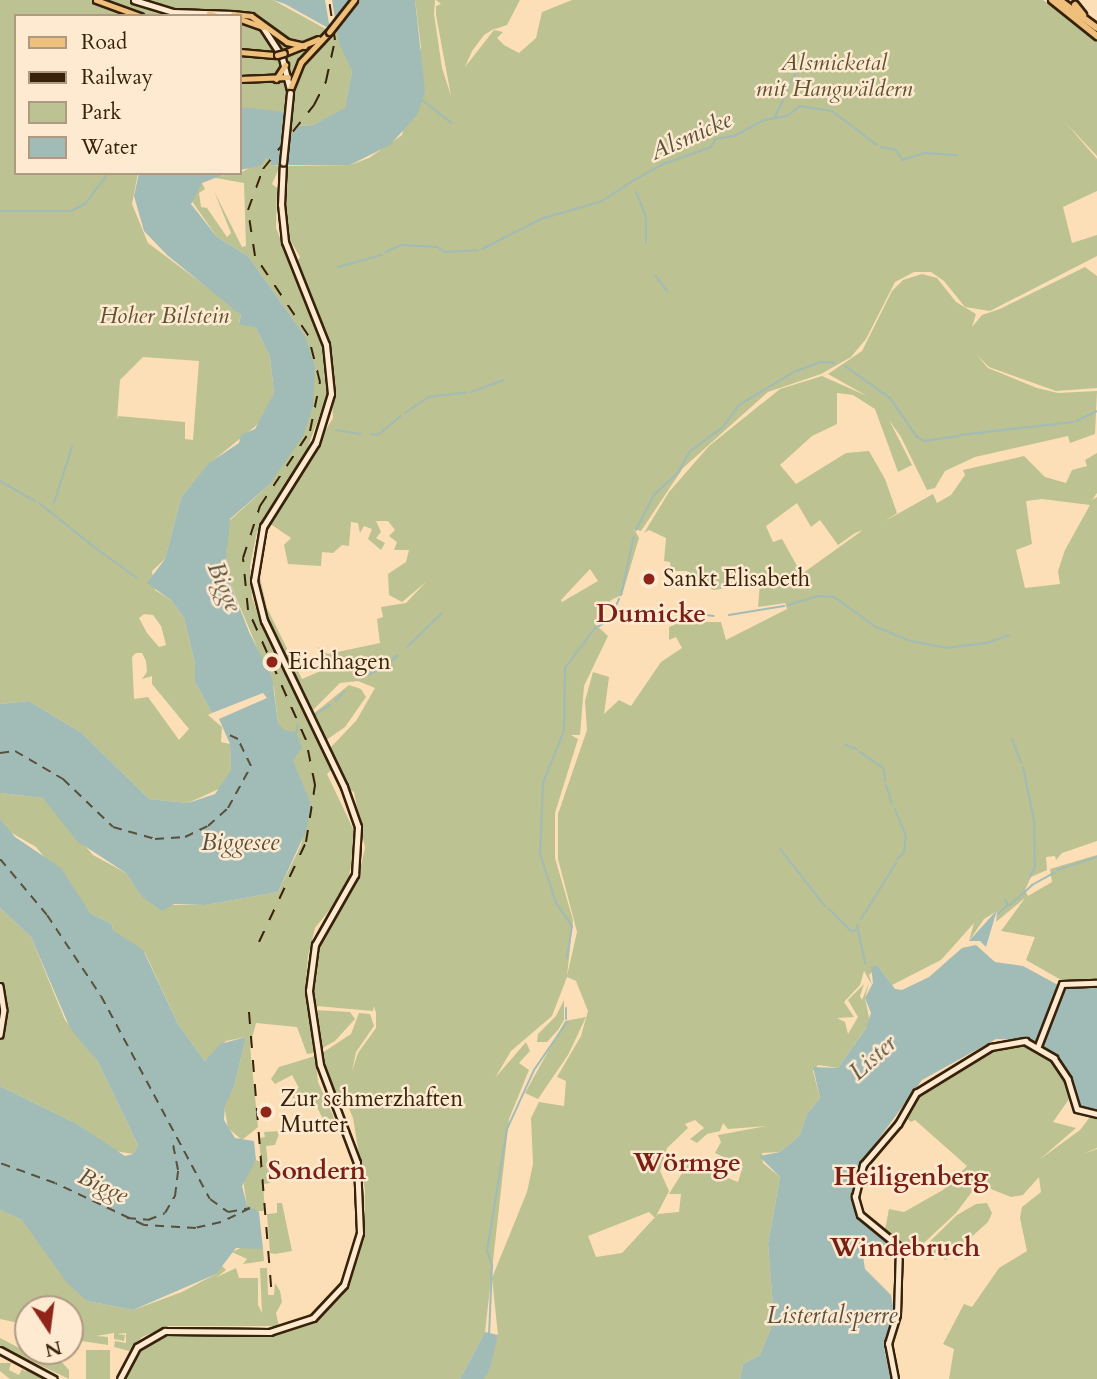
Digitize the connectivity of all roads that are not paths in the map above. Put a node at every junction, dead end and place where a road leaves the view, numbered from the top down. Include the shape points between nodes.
1 (96, 0) edge
2 (134, 0) edge
3 (354, 0) edge
4 (1052, 0) edge
5 (1059, 0) edge
6 (1074, 5) dead end
7 (209, 13) joint
8 (134, 14) edge
9 (230, 14) edge
10 (242, 15) edge
11 (242, 19) edge
12 (242, 20) edge
13 (263, 27) junction
14 (1096, 27) edge
15 (1097, 36) edge
16 (317, 42) junction
17 (305, 46) junction
18 (242, 53) edge
19 (285, 65) junction
20 (288, 76) junction
21 (242, 79) edge
22 (275, 80) junction
23 (290, 91) junction
24 (1097, 983) edge
25 (0, 986) edge
26 (0, 1035) edge
27 (1039, 1044) junction
28 (1097, 1114) edge
29 (0, 1350) edge
30 (54, 1379) edge
31 (120, 1379) edge
32 (895, 1379) edge

1 - 8 main road
2 - 7 main road via 173,12
3 - 16 main road, bridge
4 - 15 highway
5 - 14 highway
6 - 14 highway
7 - 9 main road
10 - 17 main road via 251,16 291,44
11 - 13 main road
12 - 13 main road
13 - 19 main road
16 - 17 main road
16 - 23 main road via 299,65
17 - 18 main road via 281,54
19 - 20 main road
19 - 22 main road
20 - 22 main road
20 - 23 main road
21 - 22 main road
22 - 23 main road
23 - 31 main road, bridge via 281,176 285,242 326,345 331,394 317,443 262,527 253,573 264,621 352,804 360,841 353,881 318,938 311,962 310,1007 317,1053 351,1142 360,1181 359,1241 341,1292 316,1317 284,1329 250,1333 187,1328 159,1333 133,1351
24 - 27 main road via 1063,984
25 - 26 main road via 4,1010
27 - 28 main road via 1068,1079 1074,1105
27 - 32 main road via 999,1044 923,1085 861,1169 856,1208 893,1238 900,1251 897,1315 888,1344
29 - 30 main road

